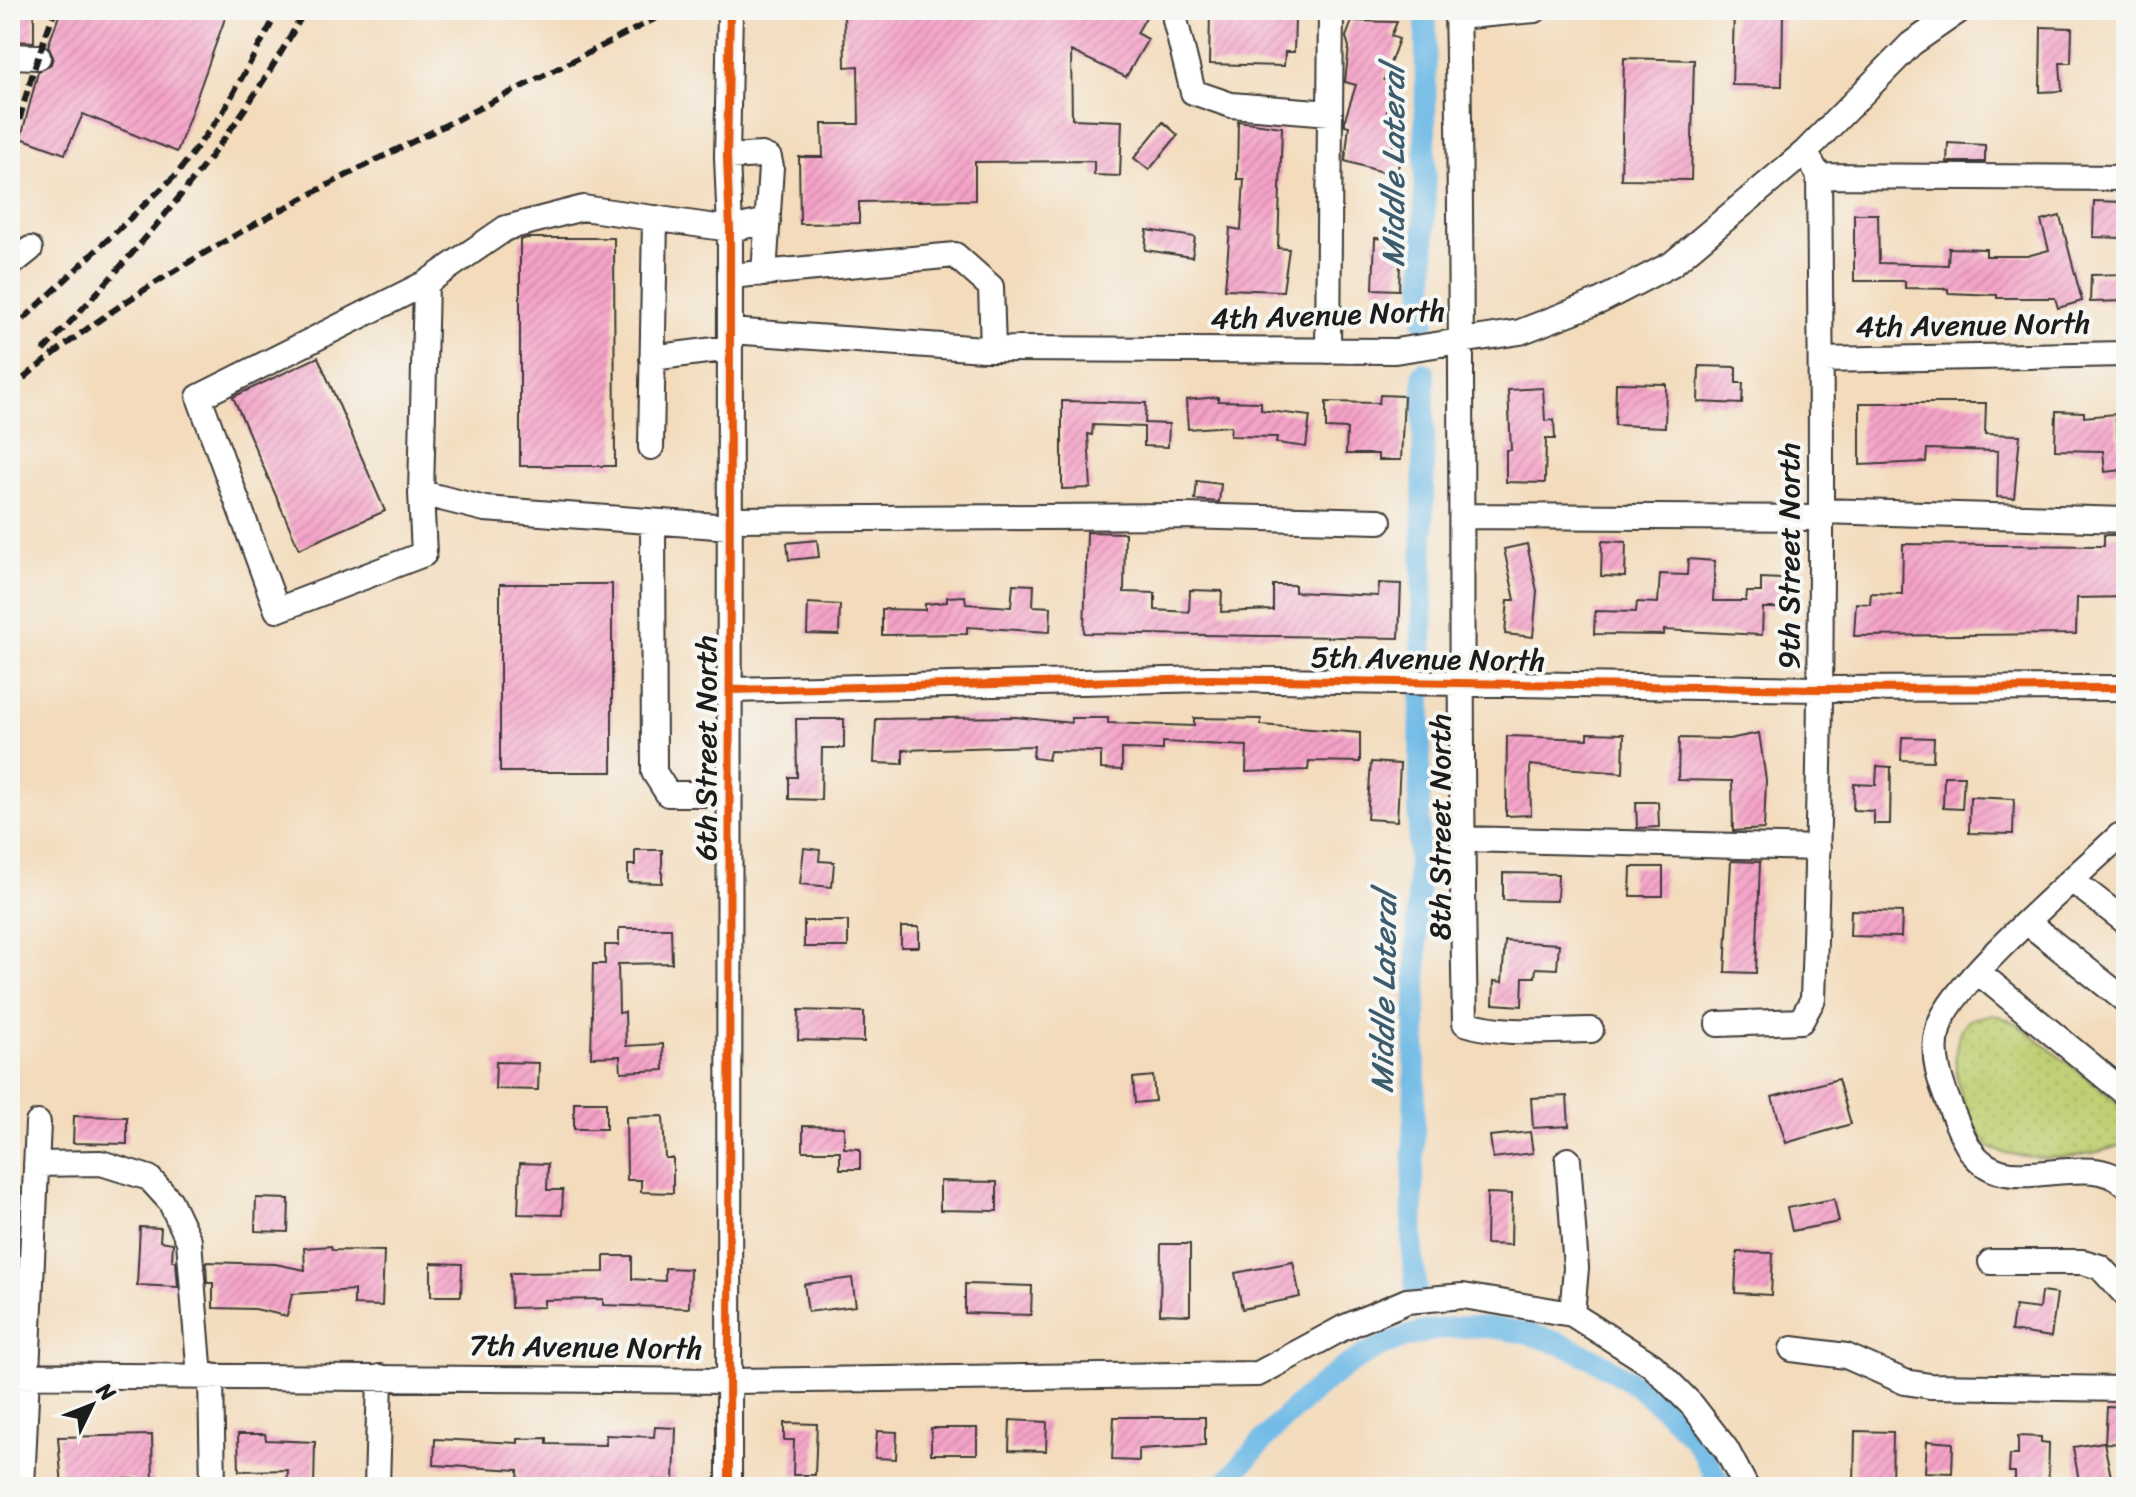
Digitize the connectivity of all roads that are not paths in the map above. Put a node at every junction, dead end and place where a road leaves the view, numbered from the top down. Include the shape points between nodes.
1 (730, 10) edge
2 (1177, 10) edge
3 (1331, 10) edge
4 (1535, 10) edge
5 (1960, 10) edge
6 (1457, 14) edge
7 (10, 56) edge
8 (38, 57) dead end
9 (1330, 113) junction
10 (1805, 152) junction
11 (727, 157) junction
12 (1819, 176) junction
13 (2126, 178) edge
14 (655, 218) junction
15 (768, 221) junction
16 (730, 229) junction
17 (30, 249) dead end
18 (10, 265) edge
19 (764, 274) junction
20 (730, 276) junction
21 (426, 283) junction
22 (730, 339) junction
23 (1464, 343) junction
24 (993, 349) junction
25 (1328, 351) junction
26 (2126, 354) edge
27 (652, 358) junction
28 (1821, 360) junction
29 (651, 447) dead end
30 (421, 493) junction
31 (1822, 514) junction
32 (1463, 516) junction
33 (2126, 520) edge
34 (1379, 521) dead end
35 (653, 522) junction
36 (730, 523) junction
37 (1463, 683) junction
38 (2126, 688) edge
39 (1820, 689) junction
40 (730, 690) junction
41 (730, 794) junction
42 (2126, 836) edge
43 (1462, 839) junction
44 (1818, 848) junction
45 (2073, 881) junction
46 (2126, 922) edge
47 (2028, 923) junction
48 (1978, 972) junction
49 (2126, 1001) edge
50 (1718, 1024) dead end
51 (1591, 1030) dead end
52 (2126, 1094) edge
53 (38, 1123) dead end
54 (1568, 1160) dead end
55 (36, 1164) junction
56 (2124, 1178) edge
57 (1991, 1262) dead end
58 (2126, 1295) edge
59 (1572, 1314) junction
60 (1792, 1349) dead end
61 (19, 1376) edge
62 (206, 1376) junction
63 (380, 1377) junction
64 (729, 1381) junction
65 (2126, 1389) edge
66 (22, 1487) edge
67 (213, 1487) edge
68 (377, 1487) edge
69 (729, 1487) edge
70 (1746, 1487) edge

1 - 11 street, 6th Street North
2 - 9 street via 1193,92 1231,105
3 - 9 street
4 - 6 street
5 - 10 street, 4th Avenue North via 1911,44
6 - 23 street, 8th Street North
7 - 8 street
9 - 25 street
10 - 12 street, 9th Street North
10 - 23 street, 4th Avenue North via 1672,264 1520,332
11 - 15 street via 769,158
11 - 16 street, 6th Street North
12 - 13 street
12 - 28 street, 9th Street North
14 - 16 street
14 - 21 street via 583,208 506,228
14 - 27 street
15 - 16 street
15 - 19 street
16 - 20 street, 6th Street North
17 - 18 street
19 - 20 street
19 - 24 street via 955,255 991,287
20 - 22 street, 6th Street North
21 - 30 street
21 - 30 street via 199,397 277,610 424,554
22 - 24 street, 4th Avenue North
22 - 27 street, 4th Avenue North
22 - 36 street, 6th Street North
23 - 25 street, 4th Avenue North
23 - 32 street, 8th Street North
24 - 25 street, 4th Avenue North
26 - 28 street, 4th Avenue North
27 - 29 street
28 - 31 street, 9th Street North
30 - 35 street via 485,509
31 - 32 street
31 - 33 street
31 - 39 street, 9th Street North
32 - 37 street, 8th Street North
34 - 36 street via 1182,516
35 - 36 street
35 - 41 street via 654,772 668,794
36 - 40 street, 6th Street North
37 - 39 street, 5th Avenue North
37 - 40 street, 5th Avenue North via 1210,679
37 - 43 street, 8th Street North
38 - 39 street, 5th Avenue North
39 - 44 street, 9th Street North
40 - 41 street, 6th Street North
41 - 64 street, 6th Street North
42 - 45 street via 2119,836
43 - 44 street
43 - 51 street, 8th Street North via 1465,1023 1513,1031
44 - 50 street, 9th Street North via 1813,999 1801,1021
45 - 46 street
45 - 47 street
47 - 48 street
47 - 49 street
48 - 52 street
48 - 56 street via 1939,1024 1935,1050 1940,1082 1969,1151 1985,1166 2004,1173 2099,1172
53 - 55 street
54 - 59 street via 1576,1268
55 - 61 street
55 - 62 street via 101,1163 149,1178 170,1201 189,1241
57 - 58 street via 2083,1262 2100,1267
59 - 64 street, 7th Avenue North via 1463,1296 1407,1301 1258,1374
59 - 70 street via 1662,1375 1726,1449
60 - 65 street via 1846,1356 1891,1378 1930,1386
61 - 62 street, 7th Avenue North
61 - 66 street
62 - 63 street, 7th Avenue North
62 - 67 street
63 - 64 street, 7th Avenue North
63 - 68 street
64 - 69 street, 6th Street North

